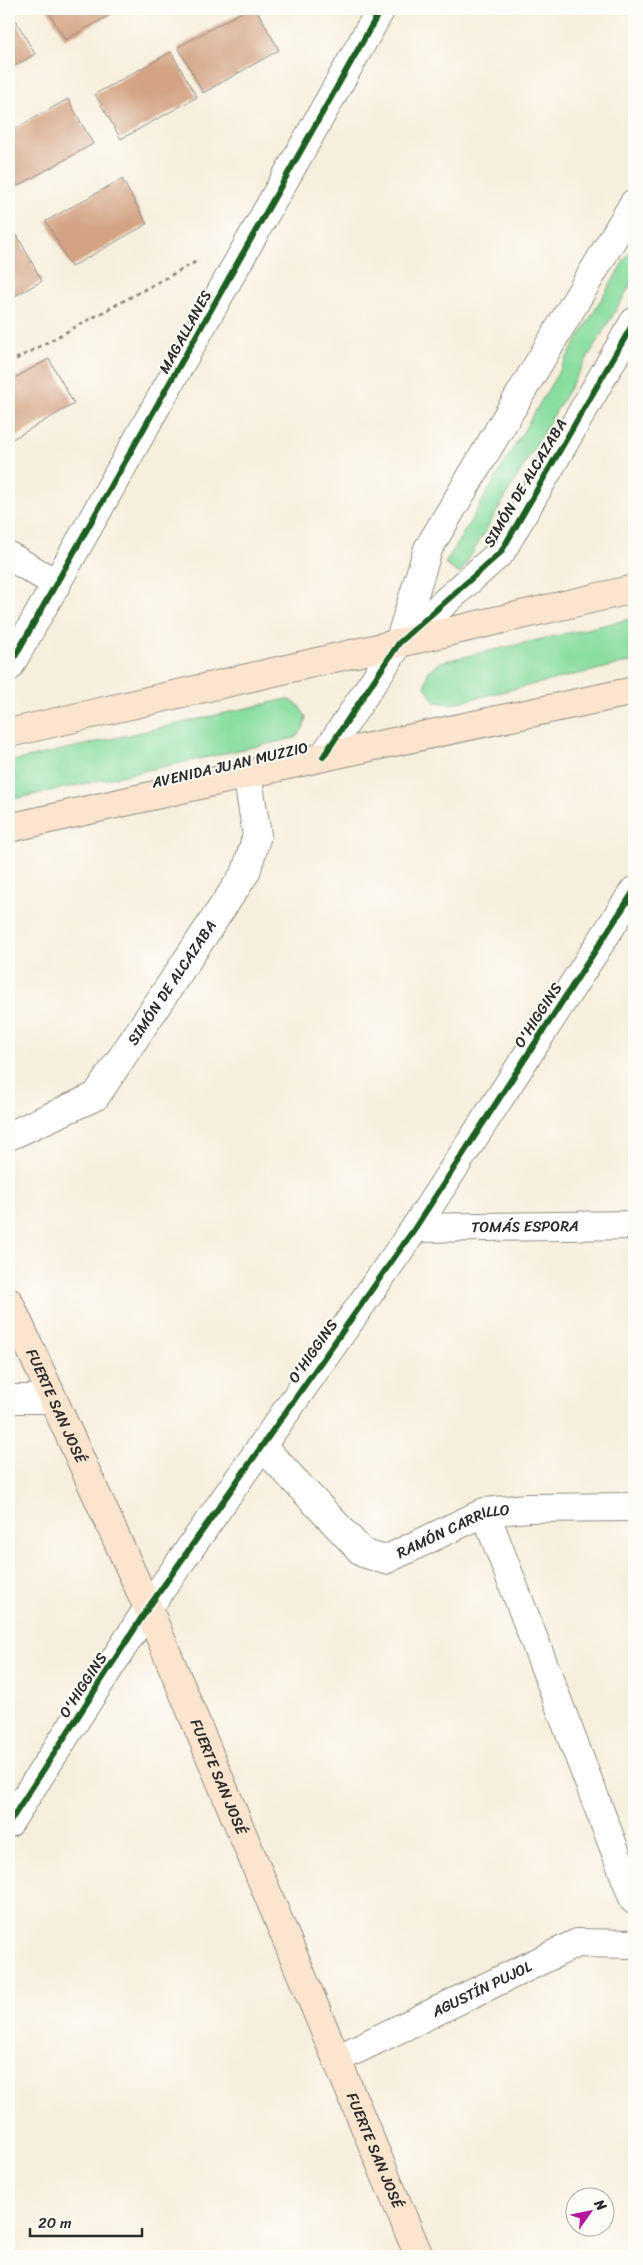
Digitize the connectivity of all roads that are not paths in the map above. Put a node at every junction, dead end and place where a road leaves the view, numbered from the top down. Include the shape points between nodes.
1 (381, 9) edge
2 (634, 203) edge
3 (634, 322) edge
4 (9, 556) edge
5 (57, 584) junction
6 (634, 590) edge
7 (399, 643) junction
8 (9, 667) edge
9 (634, 691) edge
10 (9, 733) edge
11 (323, 757) junction
12 (247, 774) junction
13 (9, 828) edge
14 (634, 891) edge
15 (9, 1136) edge
16 (634, 1225) edge
17 (415, 1228) junction
18 (9, 1302) edge
19 (9, 1399) edge
20 (53, 1399) junction
21 (262, 1446) junction
22 (634, 1508) edge
23 (485, 1512) junction
24 (148, 1608) junction
25 (9, 1823) edge
26 (634, 1855) edge
27 (632, 1893) edge
28 (634, 1944) edge
29 (337, 2059) junction
30 (419, 2256) edge

1 - 5 street, MAGALLANES
2 - 7 street, SIMÓN DE ALCAZABA via 428,550
3 - 7 street, SIMÓN DE ALCAZABA via 501,552
4 - 5 street
5 - 8 street, MAGALLANES
6 - 7 main road
7 - 10 main road
7 - 11 street, SIMÓN DE ALCAZABA
9 - 11 main road, AVENIDA JUAN MUZZIO
11 - 12 main road, AVENIDA JUAN MUZZIO
12 - 13 main road, AVENIDA JUAN MUZZIO
12 - 15 street, SIMÓN DE ALCAZABA via 257,835 246,872 96,1096
14 - 17 street, O'HIGGINS
16 - 17 street, TOMÁS ESPORA
17 - 21 street, O'HIGGINS
18 - 20 main road, FUERTE SAN JOSÉ
19 - 20 street
20 - 24 main road, FUERTE SAN JOSÉ
21 - 23 street, RAMÓN CARRILLO via 363,1552 385,1560
21 - 24 street, O'HIGGINS
22 - 23 street, RAMÓN CARRILLO via 528,1508
23 - 27 street
24 - 25 street, O'HIGGINS
24 - 29 main road, FUERTE SAN JOSÉ
26 - 27 street
28 - 29 street, AGUSTÍN PUJOL via 577,1943
29 - 30 main road, FUERTE SAN JOSÉ

